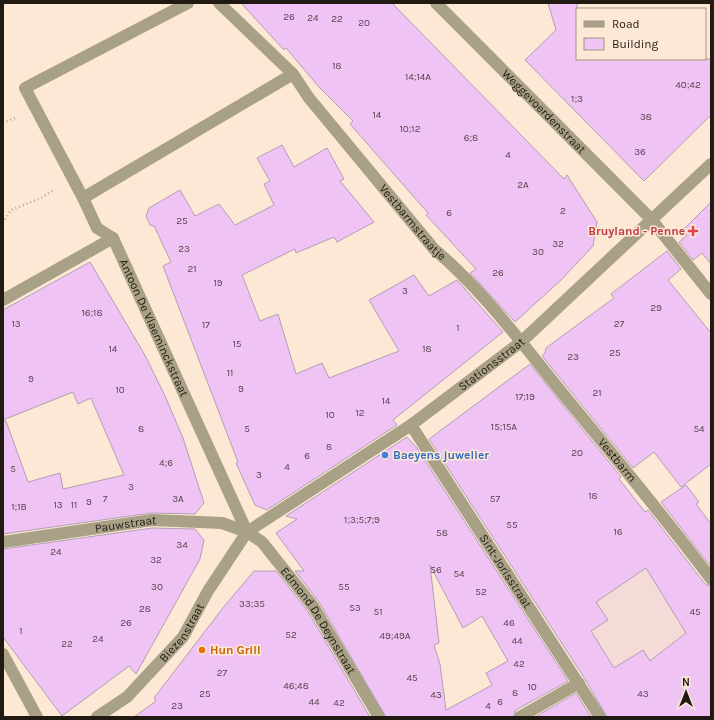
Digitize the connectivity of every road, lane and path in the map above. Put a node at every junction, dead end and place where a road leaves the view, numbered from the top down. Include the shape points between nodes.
1 (188, 3) edge
2 (219, 3) edge
3 (436, 3) edge
4 (293, 74) junction
5 (711, 164) edge
6 (72, 177) junction
7 (83, 198) junction
8 (651, 220) junction
9 (3, 223) edge
10 (113, 238) junction
11 (711, 294) edge
12 (3, 300) edge
13 (521, 342) junction
14 (411, 425) junction
15 (247, 532) junction
16 (3, 542) edge
17 (711, 579) edge
18 (3, 654) edge
19 (579, 683) junction
20 (37, 717) edge
21 (97, 717) edge
22 (379, 717) edge
23 (520, 717) edge
24 (600, 717) edge

1 - 6 street via 25,88
2 - 4 street, Vestbarmstraatje
3 - 8 street, Weggevoerdenstraat
4 - 7 street
4 - 13 street, Vestbarmstraatje via 309,98 434,249 456,267
5 - 8 street, Stationsstraat
6 - 7 street
6 - 9 path via 41,198 11,210
7 - 10 street via 97,228
8 - 11 street, Weggevoerdenstraat
8 - 13 street, Stationsstraat
10 - 12 street
10 - 15 street, Antoon De Vlaeminckstraat
13 - 14 street, Stationsstraat
13 - 17 street, Vestbarm
14 - 15 street, Stationsstraat
14 - 19 street, Sint-Jorisstraat
15 - 16 street, Pauwstraat via 222,523 152,520
15 - 21 street, Biezenstraat via 208,591 183,637 127,697
15 - 22 street, Edmond De Deynstraat via 262,542 313,606
18 - 20 street
19 - 23 street
19 - 24 street, Sint-Jorisstraat

